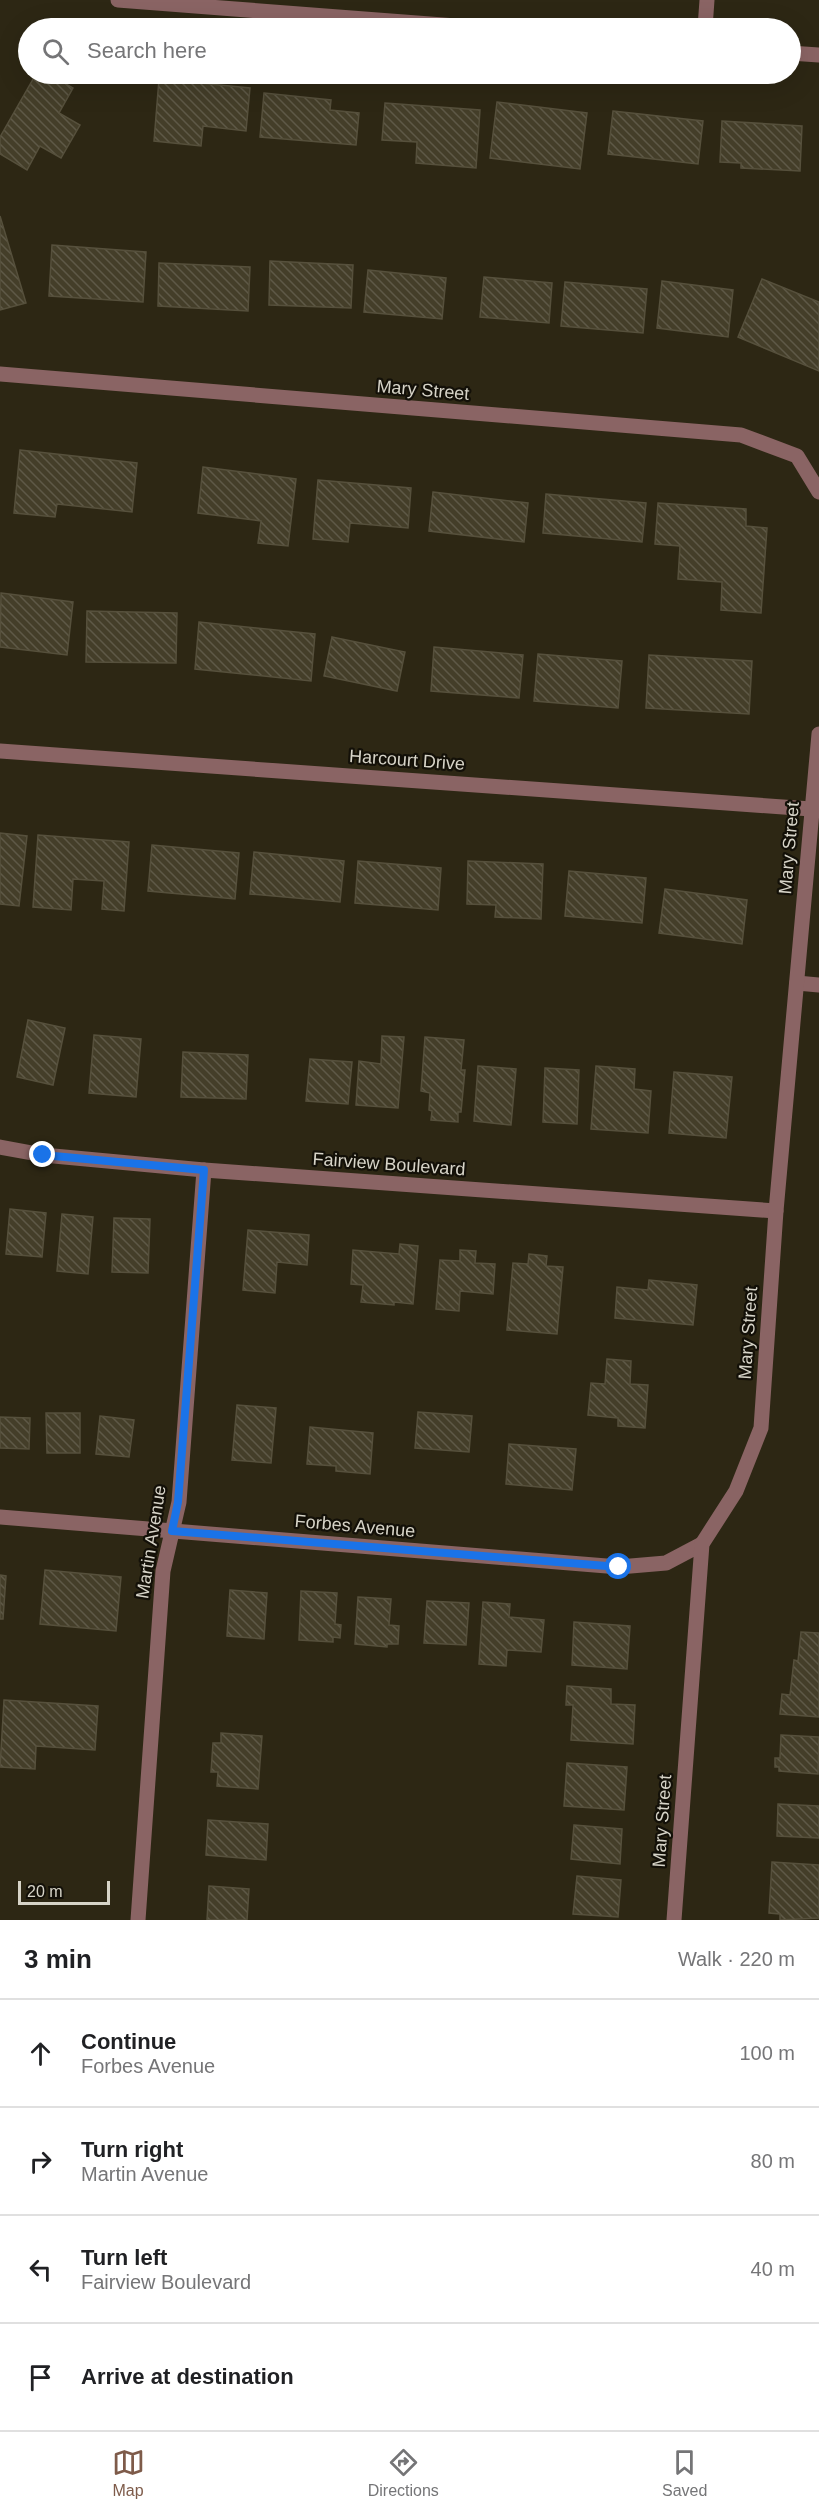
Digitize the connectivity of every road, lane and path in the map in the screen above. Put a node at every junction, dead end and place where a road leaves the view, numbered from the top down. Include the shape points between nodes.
1 (118, 0) edge
2 (324, 0) edge
3 (707, 0) edge
4 (323, 16) junction
5 (350, 18) edge
6 (706, 18) edge
7 (801, 54) edge
8 (819, 55) edge
9 (0, 374) edge
10 (819, 492) edge
11 (819, 734) edge
12 (0, 751) edge
13 (811, 809) junction
14 (797, 983) junction
15 (819, 985) edge
16 (0, 1147) edge
17 (204, 1170) junction
18 (776, 1211) junction
19 (0, 1517) edge
20 (172, 1531) junction
21 (702, 1544) junction
22 (138, 1920) edge
23 (674, 1920) edge

1 - 4 street
2 - 4 street
3 - 6 street
4 - 5 street
7 - 8 street
9 - 10 street, Mary Street via 741,435 797,456
11 - 13 street, Mary Street
12 - 13 street, Harcourt Drive
13 - 14 street, Mary Street
14 - 15 street
14 - 18 street, Mary Street
16 - 17 street, Fairview Boulevard via 43,1155
17 - 18 street, Fairview Boulevard
17 - 20 street, Martin Avenue via 178,1502
18 - 21 street, Mary Street via 761,1428 736,1491
19 - 20 street, Forbes Avenue
20 - 21 street, Forbes Avenue via 619,1567 666,1563
20 - 22 street, Martin Avenue via 163,1571
21 - 23 street, Mary Street

